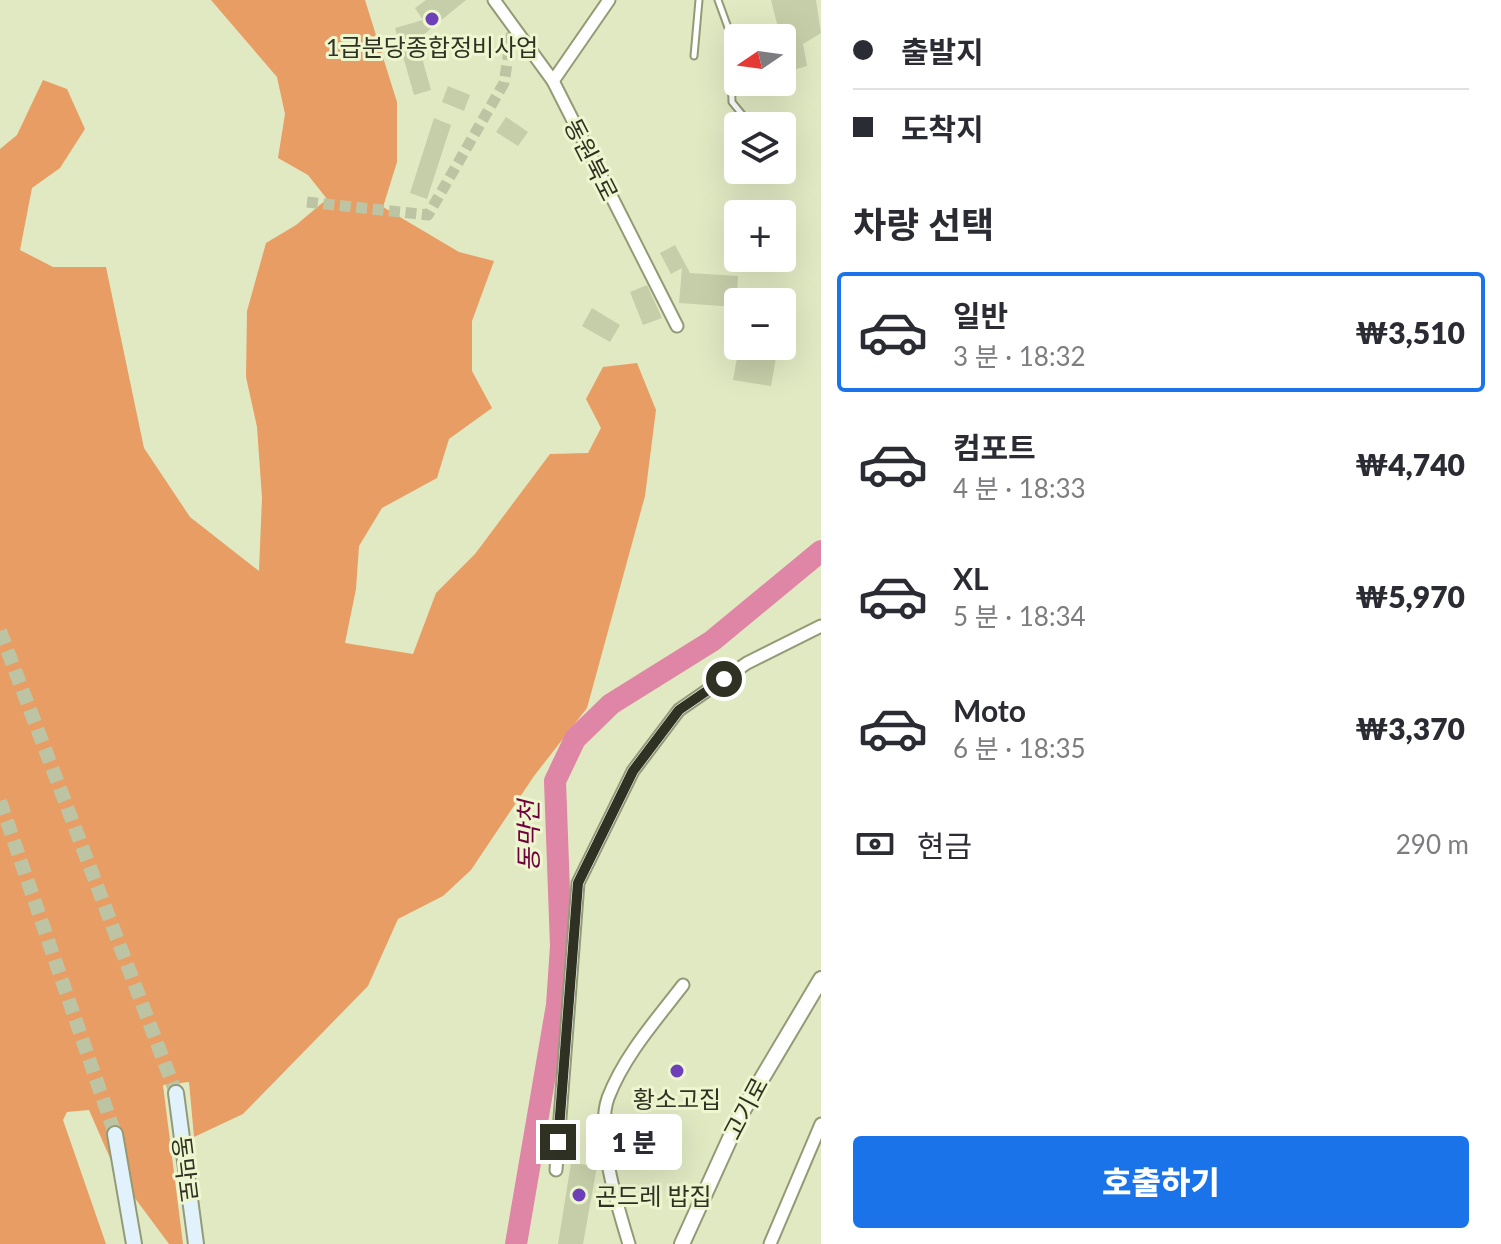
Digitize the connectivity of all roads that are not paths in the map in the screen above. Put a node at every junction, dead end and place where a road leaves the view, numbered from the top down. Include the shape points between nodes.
1 (494, 0) edge
2 (609, 0) edge
3 (699, 0) edge
4 (718, 0) edge
5 (694, 56) dead end
6 (553, 81) junction
7 (740, 112) edge
8 (677, 326) dead end
9 (821, 626) edge
10 (821, 979) edge
11 (683, 985) dead end
12 (176, 1093) tunnel mouth
13 (821, 1124) edge
14 (115, 1134) tunnel mouth
15 (556, 1170) dead end
16 (134, 1244) edge
17 (196, 1244) edge
18 (629, 1244) edge
19 (682, 1244) edge
20 (770, 1244) edge

1 - 6 street, 동원북로
2 - 6 street
3 - 5 lane
4 - 7 lane via 730,33 732,102
6 - 8 street, 동원북로
9 - 15 street via 747,663 679,710 633,771 578,883
10 - 19 street, 고기로 via 738,1119
11 - 18 street via 634,1050 607,1101 606,1144
12 - 17 main road, 동막로
13 - 20 street
14 - 16 main road

